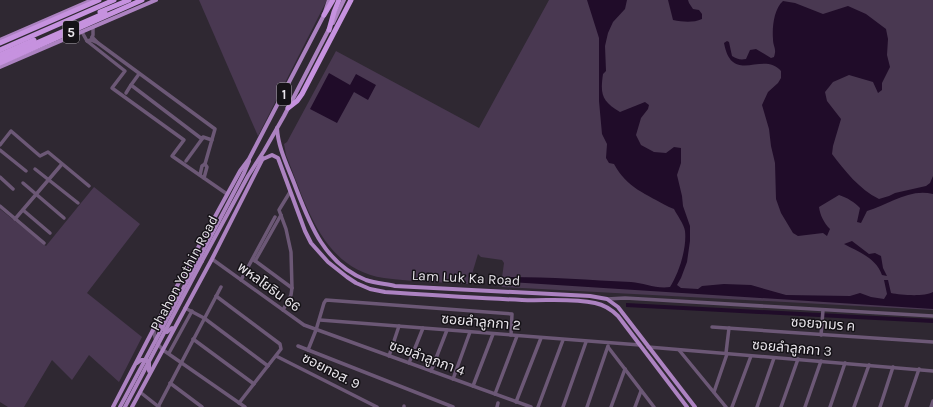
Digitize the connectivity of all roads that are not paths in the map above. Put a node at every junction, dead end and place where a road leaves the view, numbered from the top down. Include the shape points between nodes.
1 (92, 0) edge
2 (99, 0) edge
3 (109, 0) edge
4 (114, 0) edge
5 (129, 0) edge
6 (135, 0) edge
7 (142, 0) edge
8 (156, 0) edge
9 (329, 0) edge
10 (334, 0) edge
11 (339, 0) edge
12 (344, 0) edge
13 (351, 0) edge
14 (324, 15) junction
15 (93, 28) junction
16 (328, 30) junction
17 (82, 32) junction
18 (90, 39) junction
19 (0, 40) edge
20 (0, 43) edge
21 (0, 48) edge
22 (0, 55) edge
23 (0, 59) edge
24 (0, 63) edge
25 (0, 67) edge
26 (140, 74) junction
27 (131, 85) junction
28 (126, 93) dead end
29 (288, 108) junction
30 (277, 128) junction
31 (202, 139) junction
32 (212, 140) junction
33 (0, 145) edge
34 (0, 150) edge
35 (264, 151) junction
36 (263, 159) junction
37 (249, 160) junction
38 (186, 161) dead end
39 (62, 164) junction
40 (205, 164) junction
41 (36, 168) dead end
42 (26, 171) dead end
43 (200, 175) junction
44 (0, 177) edge
45 (204, 178) junction
46 (49, 179) junction
47 (23, 184) dead end
48 (89, 186) dead end
49 (13, 189) dead end
50 (290, 192) junction
51 (36, 194) junction
52 (227, 194) junction
53 (78, 203) dead end
54 (0, 206) edge
55 (23, 210) junction
56 (281, 215) junction
57 (275, 217) dead end
58 (64, 218) dead end
59 (15, 219) junction
60 (50, 233) dead end
61 (44, 243) dead end
62 (212, 259) junction
63 (201, 260) junction
64 (254, 260) junction
65 (241, 280) junction
66 (222, 287) dead end
67 (292, 288) junction
68 (508, 291) junction
69 (216, 296) junction
70 (507, 299) junction
71 (608, 299) junction
72 (165, 308) junction
73 (185, 308) junction
74 (283, 310) junction
75 (192, 311) junction
76 (823, 314) junction
77 (933, 316) edge
78 (180, 318) junction
79 (204, 318) junction
80 (320, 320) junction
81 (399, 326) junction
82 (712, 327) dead end
83 (154, 328) junction
84 (423, 328) junction
85 (729, 328) junction
86 (316, 330) junction
87 (447, 330) junction
88 (470, 332) junction
89 (493, 334) junction
90 (511, 335) junction
91 (821, 335) junction
92 (517, 336) junction
93 (541, 338) junction
94 (193, 339) junction
95 (563, 340) junction
96 (586, 342) junction
97 (933, 342) edge
98 (608, 345) junction
99 (640, 345) junction
100 (298, 346) dead end
101 (648, 347) junction
102 (163, 349) junction
103 (308, 350) junction
104 (679, 350) junction
105 (169, 354) junction
106 (727, 354) junction
107 (276, 356) junction
108 (389, 356) junction
109 (751, 356) junction
110 (774, 358) junction
111 (798, 360) junction
112 (821, 361) junction
113 (181, 362) junction
114 (409, 363) junction
115 (845, 363) junction
116 (869, 365) junction
117 (268, 366) junction
118 (894, 367) junction
119 (625, 369) junction
120 (919, 369) junction
121 (431, 371) junction
122 (933, 371) edge
123 (130, 374) junction
124 (453, 379) junction
125 (145, 381) junction
126 (170, 384) junction
127 (254, 384) junction
128 (474, 386) junction
129 (641, 391) junction
130 (140, 392) junction
131 (714, 392) junction
132 (495, 394) junction
133 (933, 401) edge
134 (516, 402) junction
135 (239, 405) edge
136 (113, 407) edge
137 (120, 407) edge
138 (125, 407) edge
139 (132, 407) edge
140 (158, 407) edge
141 (202, 407) edge
142 (245, 407) edge
143 (377, 407) edge
144 (453, 407) edge
145 (531, 407) edge
146 (538, 407) edge
147 (563, 407) edge
148 (587, 407) edge
149 (611, 407) edge
150 (635, 407) edge
151 (654, 407) edge
152 (687, 407) edge
153 (696, 407) edge
154 (726, 407) edge
155 (732, 407) edge
156 (757, 407) edge
157 (781, 407) edge
158 (805, 407) edge
159 (830, 407) edge
160 (854, 407) edge
161 (880, 407) edge
162 (906, 407) edge
163 (931, 407) edge

1 - 19 main road
2 - 20 highway, 5
3 - 21 highway
4 - 21 highway, 5
5 - 22 highway, 5
6 - 23 highway
7 - 24 highway, 5
8 - 15 main road
9 - 14 main road, Phahon Yothin Road / 1
10 - 14 highway
11 - 16 highway
12 - 16 main road, Phahon Yothin Road / 1
13 - 29 highway via 302,94
14 - 37 main road, Phahon Yothin Road / 1
15 - 17 main road
15 - 18 street
16 - 29 main road, Phahon Yothin Road / 1
17 - 18 street
17 - 25 main road
18 - 26 street
18 - 43 street via 125,71 112,88 184,140 172,156
26 - 27 street
26 - 32 street via 215,129
27 - 28 street
27 - 31 street
29 - 30 main road, Phahon Yothin Road / 1
30 - 35 main road, Phahon Yothin Road / 1
30 - 68 main road, Lam Luk Ka Road via 279,143 312,228 327,252 346,268 366,280 395,286
31 - 32 street via 203,137
31 - 38 street
32 - 40 street
33 - 39 street via 11,132 40,156 48,152
34 - 42 street
35 - 36 main road, Phahon Yothin Road / 1
35 - 63 main road, Phahon Yothin Road
36 - 50 main road, Lam Luk Ka Road via 272,155 278,158
36 - 62 main road, Phahon Yothin Road / 1
37 - 52 main road, Phahon Yothin Road / 1
37 - 63 main road, Phahon Yothin Road
39 - 46 street
39 - 48 street
40 - 43 street
40 - 45 street via 207,167
41 - 46 street
43 - 45 street
44 - 49 street
45 - 52 street
46 - 51 street
46 - 53 street
47 - 51 street
50 - 56 street via 280,210
50 - 70 main road, Lam Luk Ka Road via 311,243 337,270 356,283 385,292
51 - 55 street
51 - 58 street
52 - 72 main road, Phahon Yothin Road / 1
54 - 59 street
55 - 59 street
55 - 60 street
56 - 64 street
56 - 67 street via 291,252
57 - 64 street
59 - 61 street
62 - 65 street, พหลโยธิน 66
62 - 73 main road, Phahon Yothin Road / 1
63 - 137 main road, Phahon Yothin Road, bridge
63 - 138 main road, Phahon Yothin Road, bridge
64 - 65 street
64 - 67 street
65 - 74 street, พหลโยธิน 66
66 - 69 street
67 - 74 street
68 - 70 main road
68 - 71 main road, Lam Luk Ka Road
69 - 79 street
69 - 107 street via 280,344 281,349
70 - 99 main road, Lam Luk Ka Road via 575,301 604,305 618,316
71 - 76 street via 625,298
71 - 101 main road via 624,313
72 - 78 main road via 160,322 163,330 170,331
72 - 83 main road, Phahon Yothin Road / 1
73 - 75 street
73 - 78 main road, Phahon Yothin Road / 1
74 - 86 street, พหลโยธิน 66
75 - 79 street
75 - 105 street
76 - 77 street
76 - 91 street
78 - 102 main road, Phahon Yothin Road / 1
79 - 94 street
79 - 117 street
80 - 81 street, ซอยลำลูกกา 2
80 - 86 street
80 - 90 street via 327,300 512,314
81 - 84 street, ซอยลำลูกกา 2
81 - 108 street
82 - 85 street, ซอยจามร ค
83 - 102 street via 154,337
83 - 123 main road, Phahon Yothin Road / 1
84 - 87 street, ซอยลำลูกกา 2
84 - 114 street
85 - 91 street, ซอยจามร ค
85 - 106 street
86 - 103 street
86 - 108 street, ซอยลำลูกกา 4
87 - 88 street, ซอยลำลูกกา 2
87 - 121 street
88 - 89 street, ซอยลำลูกกา 2
88 - 124 street
89 - 90 street, ซอยลำลูกกา 2
89 - 128 street
90 - 92 street, ซอยลำลูกกา 2
91 - 97 street, ซอยจามร ค
92 - 93 street, ซอยลำลูกกา 2
92 - 132 street
93 - 95 street, ซอยลำลูกกา 2
93 - 134 street
94 - 113 street
94 - 127 street
95 - 96 street, ซอยลำลูกกา 2
95 - 146 street
96 - 98 street, ซอยลำลูกกา 2
96 - 147 street
98 - 99 street, ซอยลำลูกกา 2
98 - 119 street
98 - 148 street
99 - 152 main road, Lam Luk Ka Road
100 - 103 street
101 - 104 street, ซอยลำลูกกา 3
101 - 153 main road
102 - 105 street
102 - 125 main road, Phahon Yothin Road / 1
103 - 144 street
104 - 106 street, ซอยลำลูกกา 3
104 - 131 street
105 - 113 street
106 - 109 street, ซอยลำลูกกา 3
106 - 131 street
107 - 117 street
107 - 143 street, ซอยทอส. 9
108 - 114 street, ซอยลำลูกกา 4
109 - 110 street, ซอยลำลูกกา 3
109 - 155 street
110 - 111 street, ซอยลำลูกกา 3
110 - 156 street
111 - 112 street, ซอยลำลูกกา 3
111 - 157 street
112 - 115 street, ซอยลำลูกกา 3
112 - 158 street
113 - 126 street
113 - 135 street
114 - 121 street, ซอยลำลูกกา 4
115 - 116 street, ซอยลำลูกกา 3
115 - 159 street
116 - 118 street, ซอยลำลูกกา 3
116 - 160 street
117 - 127 street
118 - 120 street, ซอยลำลูกกา 3
118 - 161 street
119 - 129 street
119 - 149 street
120 - 122 street, ซอยลำลูกกา 3
120 - 162 street
121 - 124 street, ซอยลำลูกกา 4
123 - 125 main road via 139,361 144,359 150,367
123 - 136 main road, Phahon Yothin Road / 1
124 - 128 street, ซอยลำลูกกา 4
125 - 130 main road, Phahon Yothin Road / 1
126 - 140 street
126 - 141 street
127 - 135 street
128 - 132 street, ซอยลำลูกกา 4
129 - 150 street
129 - 151 street
130 - 139 main road, Phahon Yothin Road / 1
130 - 140 street
131 - 154 street
132 - 134 street, ซอยลำลูกกา 4
133 - 163 street
134 - 145 street, ซอยลำลูกกา 4
135 - 142 street

